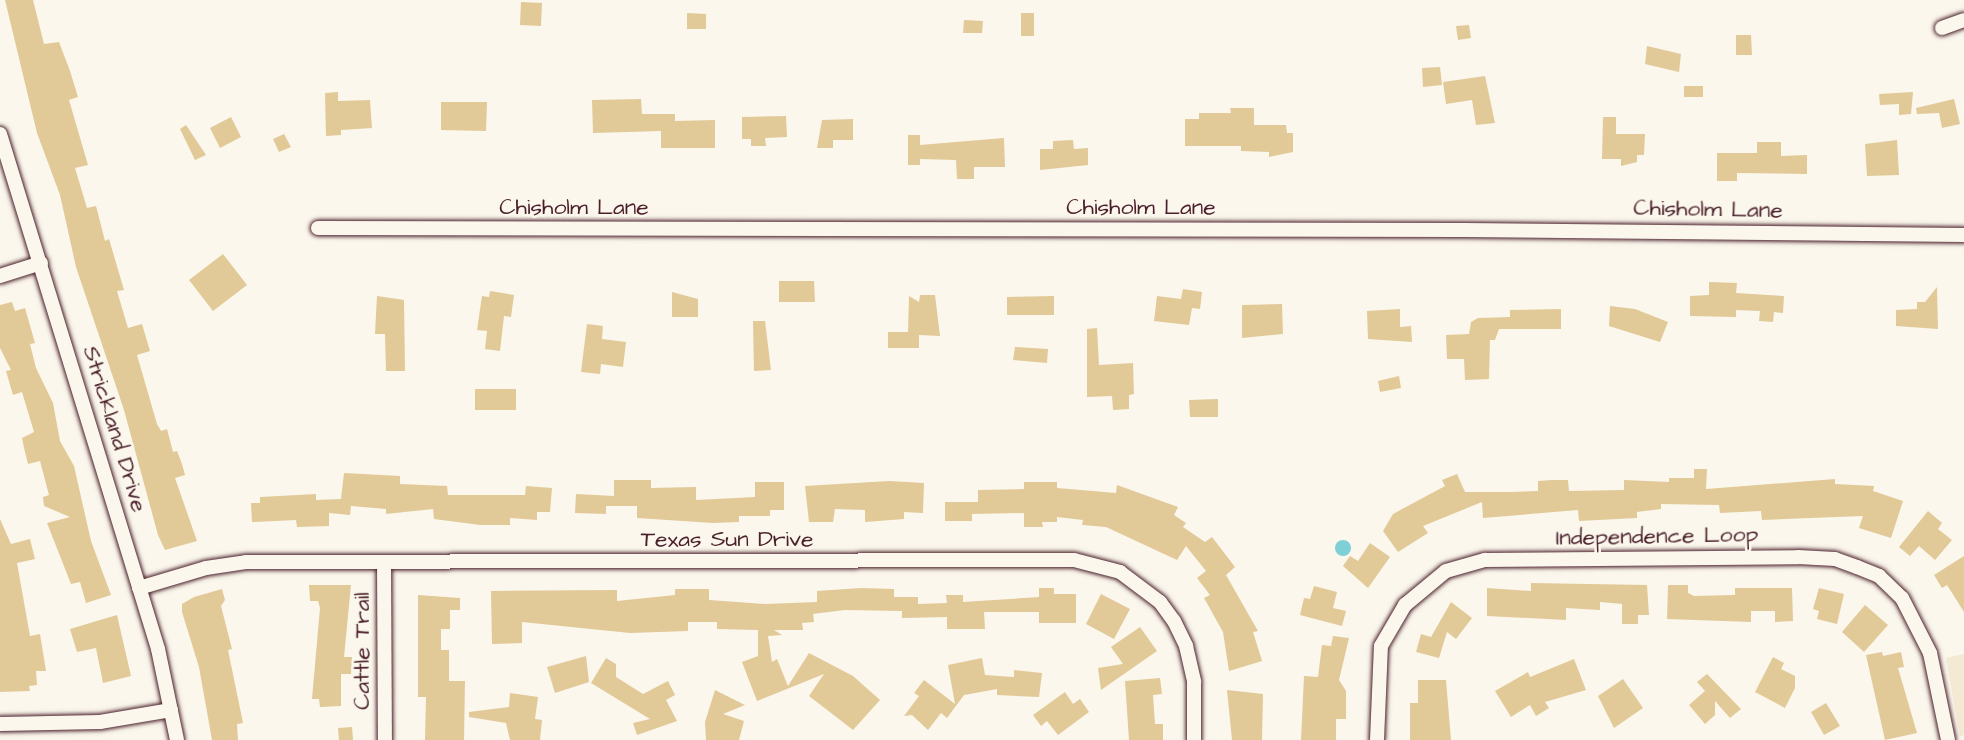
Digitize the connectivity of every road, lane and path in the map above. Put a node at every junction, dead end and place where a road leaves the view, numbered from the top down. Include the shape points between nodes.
1 (1964, 20) edge
2 (1942, 28) dead end
3 (0, 134) edge
4 (318, 228) dead end
5 (1964, 236) edge
6 (41, 263) junction
7 (0, 276) edge
8 (384, 562) junction
9 (139, 588) junction
10 (171, 710) junction
11 (0, 724) edge
12 (177, 740) edge
13 (385, 740) edge
14 (1194, 740) edge
15 (1377, 740) edge
16 (1948, 740) edge

1 - 2 street
3 - 6 street, Strickland Drive
4 - 5 street, Chisholm Lane via 1464,230
6 - 7 street
6 - 9 street, Strickland Drive
8 - 9 street, Texas Sun Drive via 228,563
8 - 13 street, Cattle Trail
8 - 14 street, Texas Sun Drive via 1074,560 1096,564 1139,585 1174,621 1186,646 1194,682
9 - 10 street, Strickland Drive
10 - 11 street via 100,722
10 - 12 street, Strickland Drive
15 - 16 street, Independence Loop via 1381,646 1405,605 1446,571 1485,560 1798,557 1835,559 1857,567 1879,576 1902,598 1930,653

